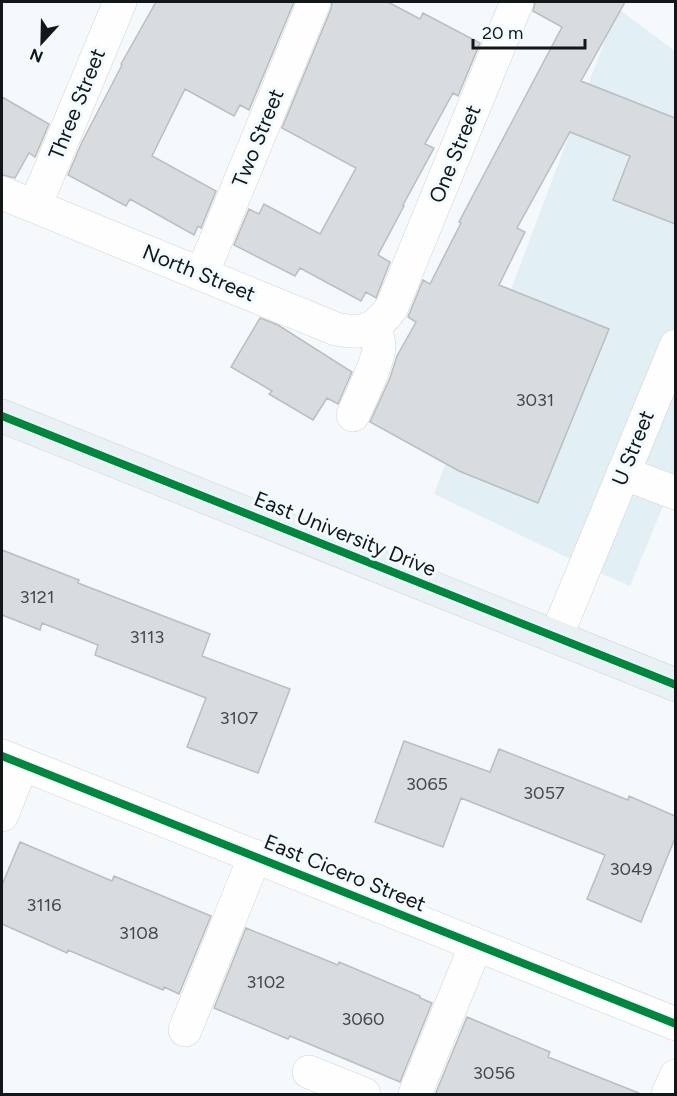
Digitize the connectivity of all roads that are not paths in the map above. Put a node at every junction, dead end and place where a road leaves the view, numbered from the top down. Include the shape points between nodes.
1 (120, 2) edge
2 (314, 2) edge
3 (518, 2) edge
4 (2, 193) edge
5 (35, 206) junction
6 (202, 274) junction
7 (383, 317) junction
8 (675, 346) edge
9 (353, 415) dead end
10 (2, 416) edge
11 (623, 473) junction
12 (675, 494) edge
13 (556, 637) junction
14 (675, 685) edge
15 (11, 760) edge
16 (2, 815) edge
17 (255, 856) junction
18 (476, 945) junction
19 (675, 1024) edge
20 (185, 1030) dead end
21 (309, 1072) dead end
22 (675, 1076) edge
23 (364, 1095) edge
24 (415, 1095) edge
25 (668, 1095) edge

1 - 5 street, Three Street
2 - 6 street, Two Street
3 - 7 street, One Street
4 - 5 street, North Street
5 - 6 street, North Street
6 - 7 street, North Street via 336,329 362,332
7 - 9 street via 377,334 377,357
8 - 11 street, U Street
10 - 13 main road, East University Drive
11 - 12 street
11 - 13 street, U Street
13 - 14 main road, East University Drive
15 - 16 street
15 - 17 street, East Cicero Street
17 - 18 street, East Cicero Street
17 - 20 street
18 - 19 street, East Cicero Street
18 - 24 street
21 - 23 street
22 - 25 street

